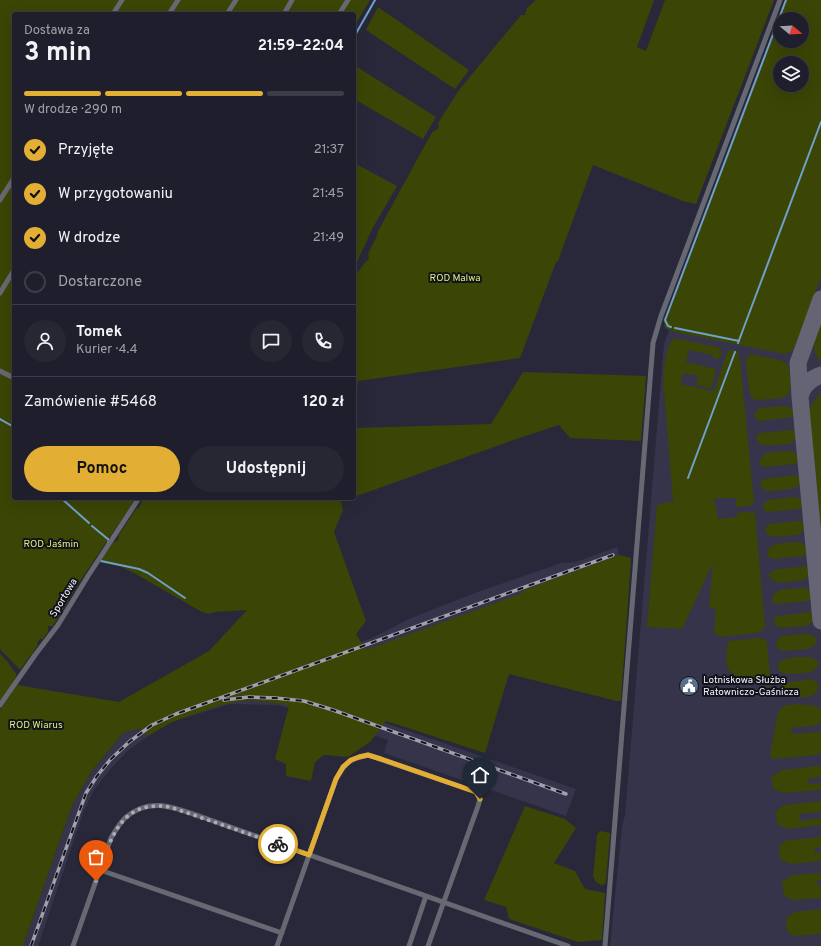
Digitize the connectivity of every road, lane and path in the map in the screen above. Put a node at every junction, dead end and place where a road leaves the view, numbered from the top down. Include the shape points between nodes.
1 (122, 0) edge
2 (178, 0) edge
3 (236, 0) edge
4 (292, 0) edge
5 (348, 0) edge
6 (780, 0) edge
7 (114, 12) edge
8 (170, 12) edge
9 (228, 12) edge
10 (285, 12) edge
11 (340, 12) edge
12 (12, 181) edge
13 (0, 200) edge
14 (12, 273) edge
15 (0, 293) edge
16 (0, 371) edge
17 (12, 377) edge
18 (138, 500) edge
19 (0, 705) edge
20 (309, 855) junction
21 (100, 870) junction
22 (426, 896) junction
23 (443, 902) junction
24 (282, 933) junction
25 (74, 946) edge
26 (277, 946) edge
27 (409, 946) edge
28 (428, 946) edge
29 (568, 946) edge
30 (605, 946) edge

1 - 7 street
2 - 8 street
3 - 9 street
4 - 10 street
5 - 11 street
6 - 30 street via 661,316 653,344
12 - 13 street
14 - 15 street
16 - 17 street
18 - 19 street, Sportowa via 58,625
20 - 21 street via 170,807 155,805 137,810 125,818 111,838
20 - 22 street
20 - 23 street via 336,779 351,760 368,755 476,792 480,799 478,806
20 - 24 street
21 - 24 street
21 - 25 street
22 - 23 street
22 - 27 street
23 - 28 street
23 - 29 street
24 - 26 street

